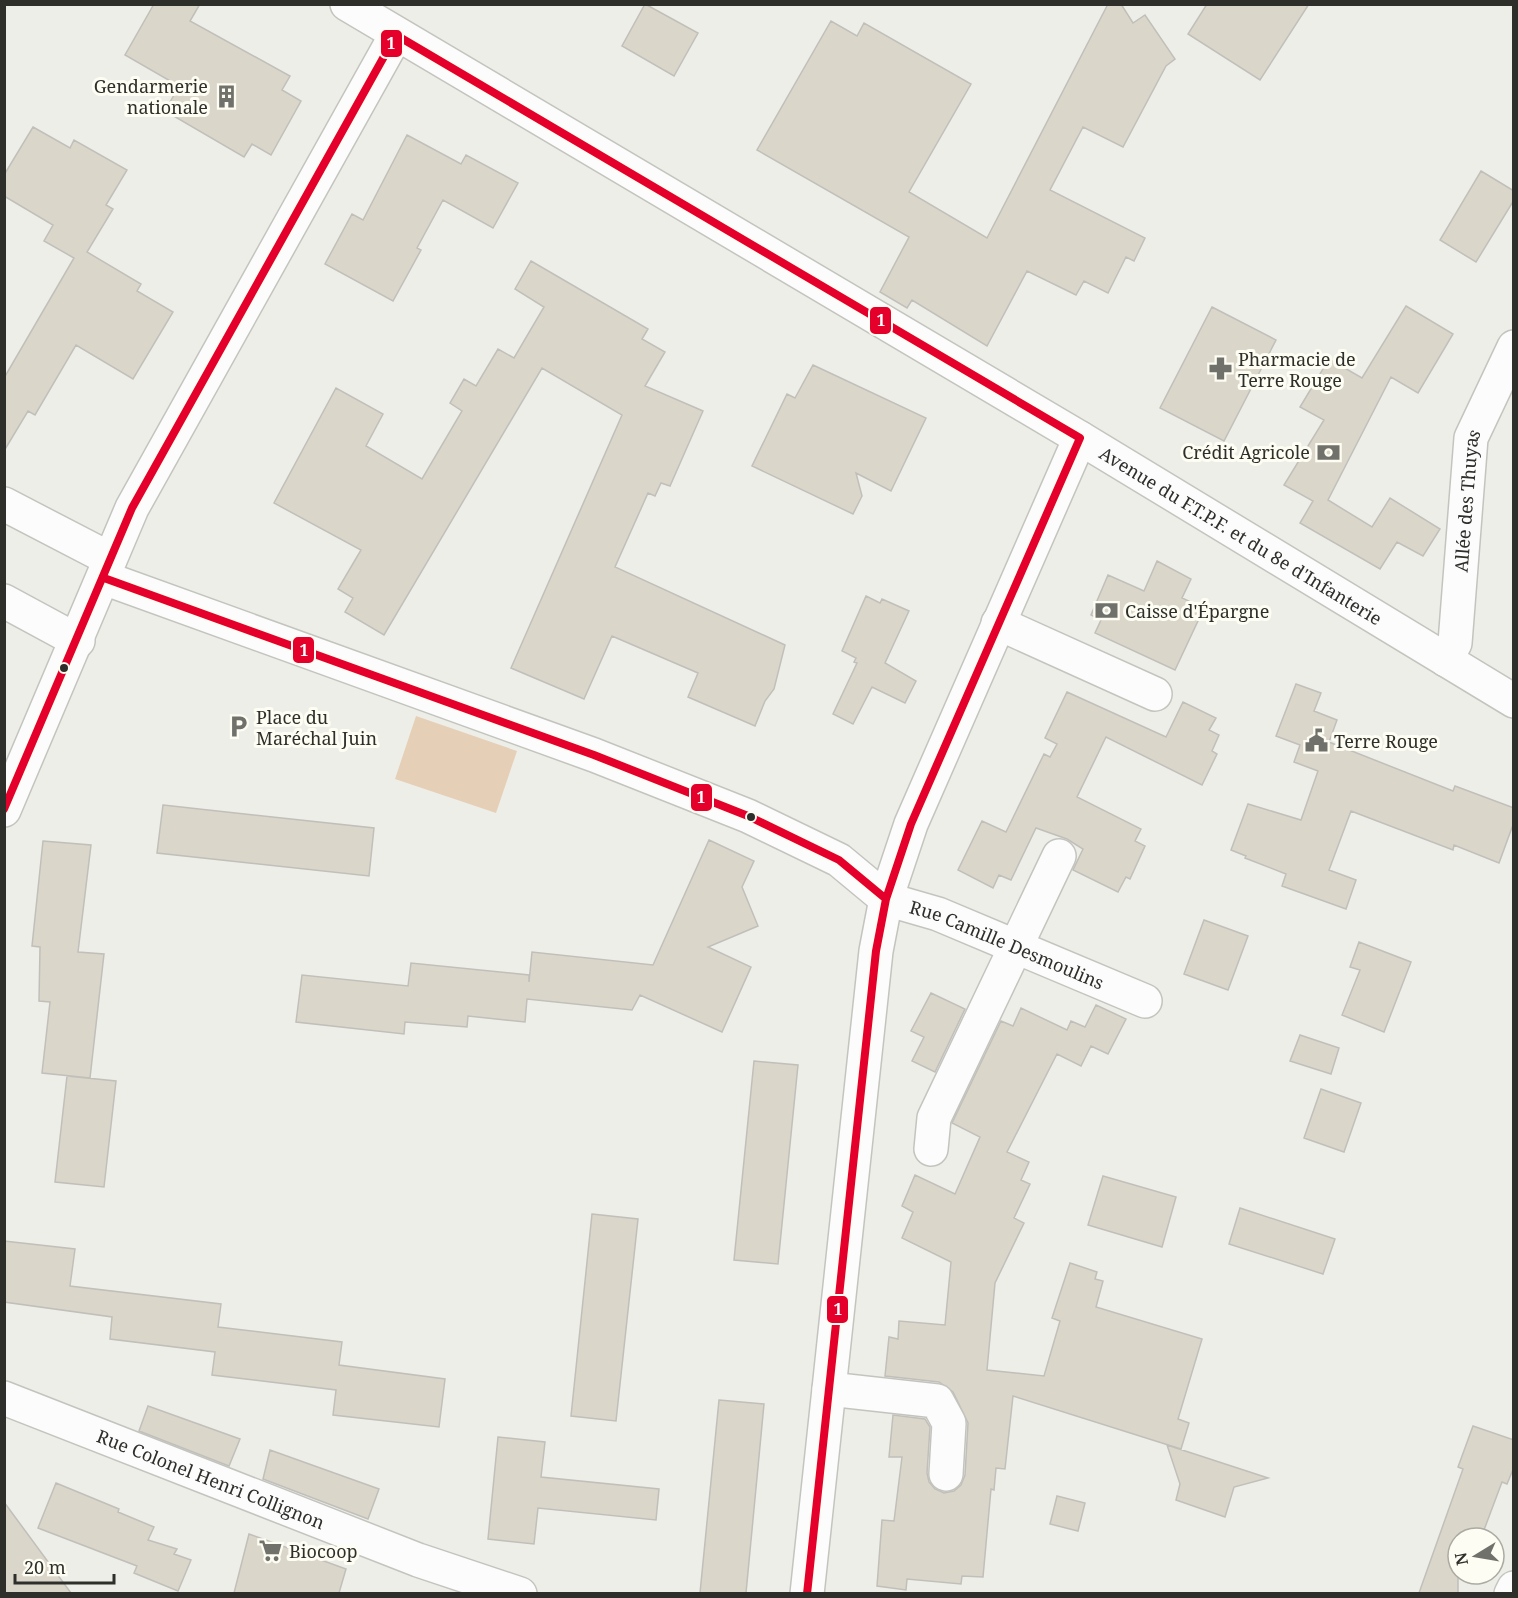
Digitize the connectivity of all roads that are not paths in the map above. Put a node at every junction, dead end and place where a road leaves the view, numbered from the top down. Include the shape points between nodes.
1 (347, 4) edge
2 (396, 35) junction
3 (1514, 347) edge
4 (1080, 438) junction
5 (4, 504) edge
6 (107, 568) junction
7 (4, 601) edge
8 (998, 623) junction
9 (78, 641) junction
10 (1446, 660) junction
11 (1155, 694) dead end
12 (1514, 701) edge
13 (4, 810) edge
14 (1059, 856) dead end
15 (886, 899) junction
16 (1018, 946) junction
17 (1145, 1001) dead end
18 (931, 1149) dead end
19 (829, 1389) junction
20 (4, 1398) edge
21 (946, 1474) dead end
22 (1514, 1588) edge
23 (520, 1593) edge
24 (807, 1593) edge
25 (1511, 1593) edge

1 - 2 street, Avenue du F.T.P.F. et du 8e d'Infanterie
2 - 4 street, Avenue du F.T.P.F. et du 8e d'Infanterie
2 - 6 street via 132,508
3 - 10 street, Allée des Thuyas via 1471,438 1455,643
4 - 8 street
4 - 10 street, Avenue du F.T.P.F. et du 8e d'Infanterie
5 - 6 street
6 - 9 street
6 - 15 street, Rue Camille Desmoulins via 748,816 839,860
7 - 9 street
8 - 11 street
8 - 15 street via 911,824
9 - 13 street
10 - 12 street, Avenue du F.T.P.F. et du 8e d'Infanterie
14 - 16 street
15 - 16 street, Rue Camille Desmoulins via 938,914
15 - 19 street via 876,951
16 - 17 street, Rue Camille Desmoulins
16 - 18 street via 934,1118
19 - 21 street via 937,1401 949,1423
19 - 24 street
20 - 23 street, Rue Colonel Henri Collignon via 418,1560
22 - 25 street

